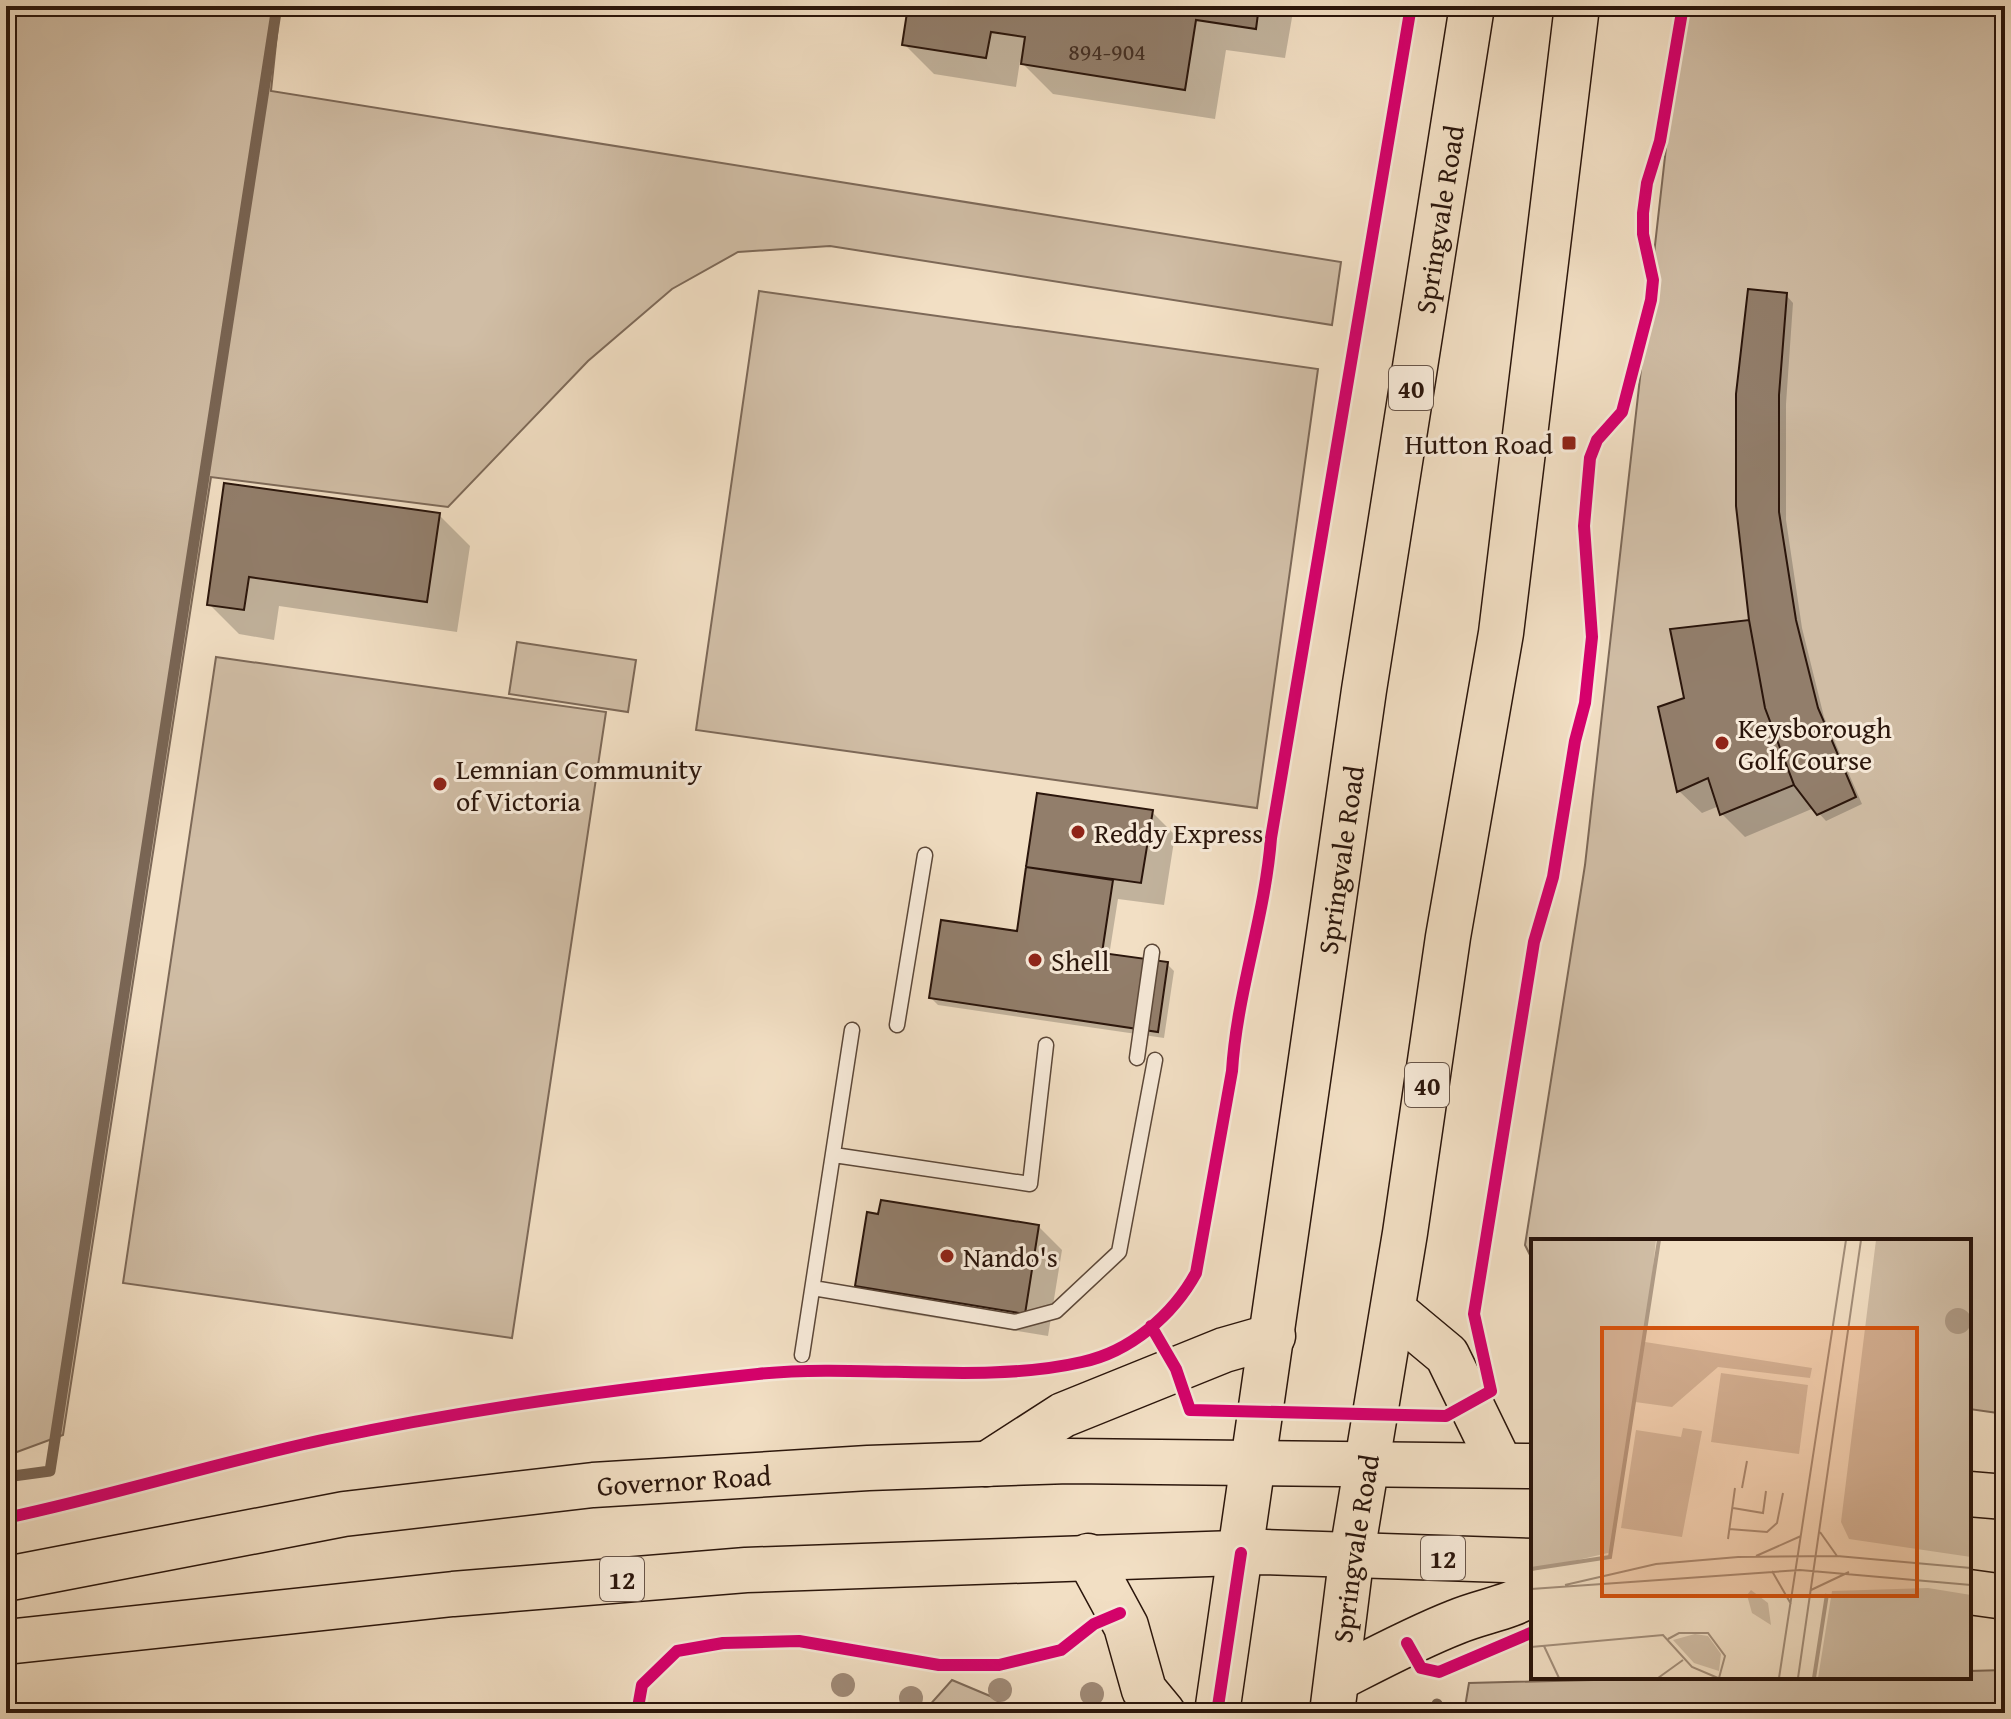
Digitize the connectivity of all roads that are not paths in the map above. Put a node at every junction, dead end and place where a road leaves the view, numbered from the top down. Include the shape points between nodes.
1 (1472, 6) edge
2 (1577, 6) edge
3 (925, 855) dead end
4 (1152, 952) dead end
5 (897, 1025) dead end
6 (852, 1030) dead end
7 (1046, 1045) dead end
8 (1137, 1058) dead end
9 (1155, 1060) dead end
10 (834, 1155) junction
11 (813, 1288) junction
12 (1393, 1310) junction
13 (1273, 1336) junction
14 (802, 1355) dead end
15 (1256, 1461) junction
16 (1368, 1461) junction
17 (987, 1464) junction
18 (1516, 1465) edge
19 (1971, 1494) edge
20 (2005, 1497) edge
21 (1241, 1553) junction
22 (1352, 1553) junction
23 (1088, 1556) junction
24 (1531, 1561) edge
25 (6, 1579) edge
26 (1971, 1592) edge
27 (1531, 1594) edge
28 (2005, 1597) edge
29 (6, 1642) edge
30 (1334, 1696) edge
31 (1163, 1713) edge
32 (1217, 1713) edge

1 - 13 main road, Springvale Road / 40 via 1364,690
2 - 12 main road, Springvale Road / 40 via 1501,633 1468,812
3 - 5 lane
4 - 8 lane
6 - 10 lane
7 - 10 lane via 1030,1184
9 - 11 lane via 1119,1252 1056,1311 1015,1322
10 - 11 lane
11 - 14 lane
12 - 16 main road, Springvale Road / 40
12 - 18 main road via 1447,1355
13 - 15 main road, Springvale Road / 40
13 - 17 main road via 1224,1350 1063,1415
15 - 16 main road, Governor Road
15 - 17 main road, Governor Road
15 - 21 main road, Springvale Road / 40
16 - 18 main road
16 - 22 main road, Springvale Road / 40
17 - 25 main road, Governor Road via 662,1480 435,1501 279,1525
19 - 20 main road
21 - 22 main road, 12
21 - 23 main road, 12
21 - 32 main road, Springvale Road / 40
22 - 24 main road, 12
22 - 30 main road, Springvale Road / 40
23 - 29 main road, 12 via 666,1575
23 - 31 main road via 1126,1626 1144,1690
26 - 28 main road
27 - 30 main road via 1428,1633

